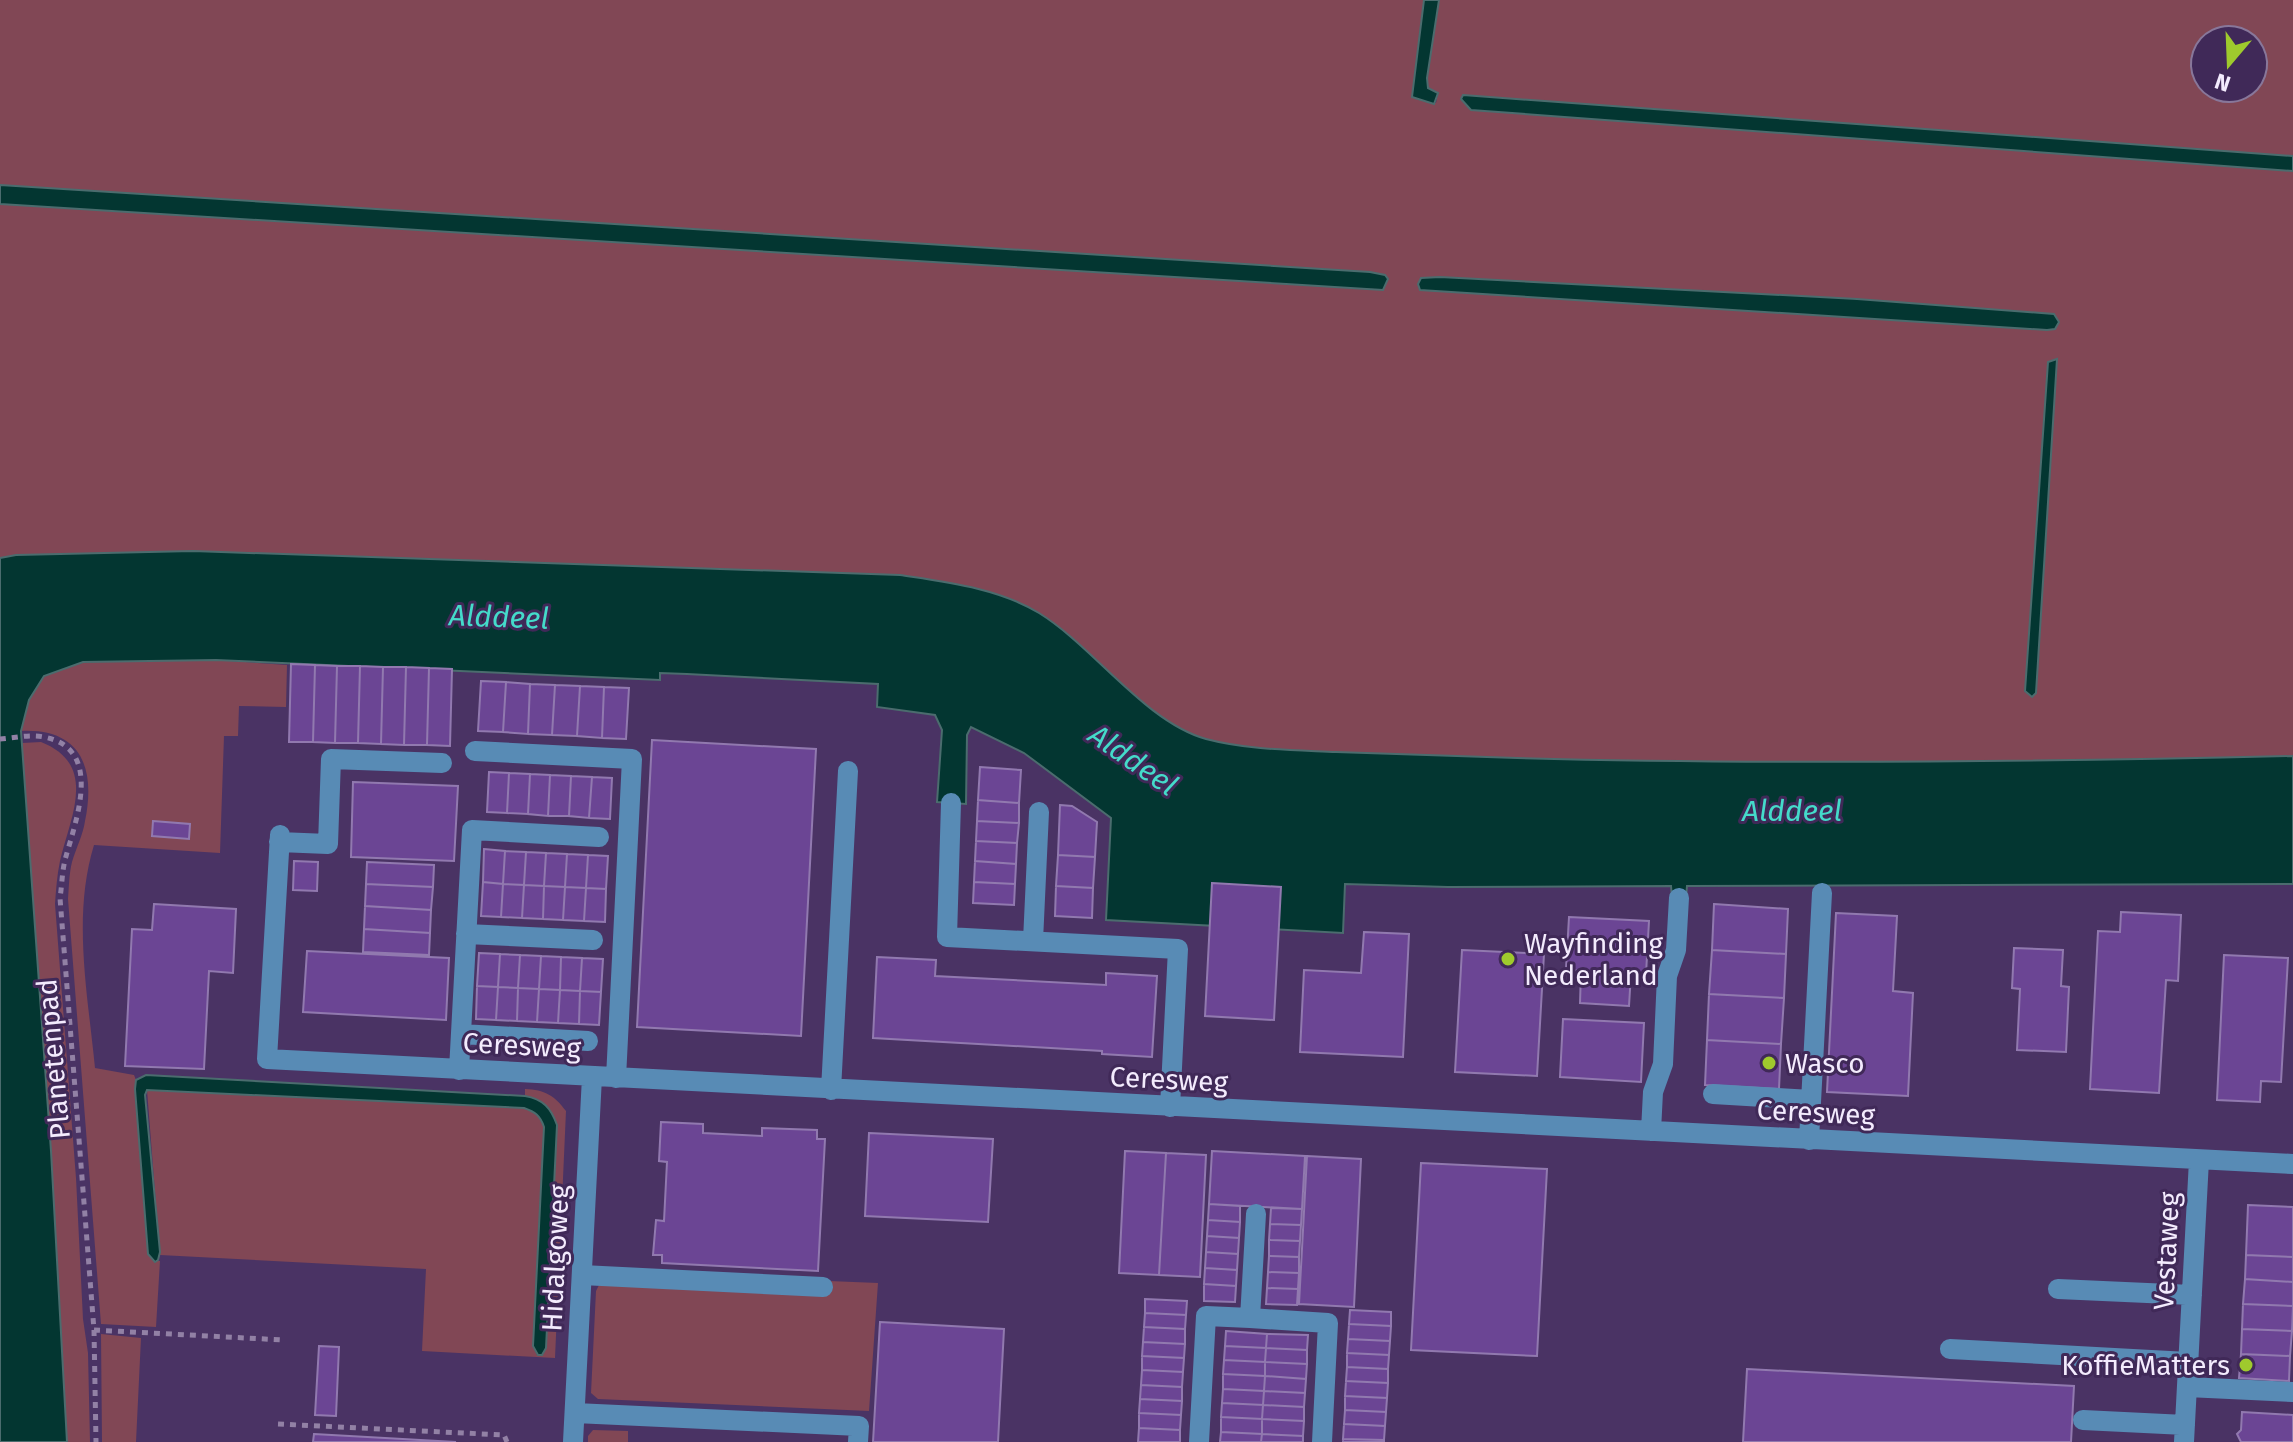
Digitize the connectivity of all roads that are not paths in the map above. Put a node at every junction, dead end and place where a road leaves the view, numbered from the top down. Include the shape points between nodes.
1 (475, 751) dead end
2 (442, 763) dead end
3 (848, 771) dead end
4 (951, 803) dead end
5 (1039, 812) dead end
6 (599, 837) dead end
7 (1822, 893) dead end
8 (1679, 898) dead end
9 (466, 934) junction
10 (593, 940) dead end
11 (1033, 941) junction
12 (461, 1034) junction
13 (588, 1041) dead end
14 (459, 1070) junction
15 (592, 1077) junction
16 (616, 1078) junction
17 (831, 1090) junction
18 (1713, 1094) dead end
19 (1811, 1100) junction
20 (1170, 1107) junction
21 (1651, 1131) junction
22 (1809, 1140) junction
23 (2199, 1160) junction
24 (2293, 1164) edge
25 (1256, 1214) dead end
26 (582, 1275) junction
27 (823, 1287) dead end
28 (2058, 1289) dead end
29 (2192, 1295) junction
30 (1250, 1318) junction
31 (1950, 1349) dead end
32 (2188, 1362) junction
33 (2187, 1387) junction
34 (2293, 1392) edge
35 (575, 1413) junction
36 (2083, 1420) dead end
37 (2184, 1434) edge
38 (573, 1442) edge
39 (858, 1442) edge
40 (1199, 1442) edge
41 (1322, 1442) edge

1 - 16 street via 632,759
2 - 14 street, Ceresweg via 331,759 328,844 279,838 267,1059
3 - 17 street
4 - 11 street via 947,937
5 - 11 street
6 - 9 street via 472,830
7 - 19 street
8 - 21 street
9 - 10 street
9 - 12 street
11 - 20 street via 1178,949
12 - 13 street
12 - 14 street
14 - 15 street, Ceresweg
15 - 16 street, Ceresweg
15 - 26 street, Hidalgoweg
16 - 17 street, Ceresweg
17 - 20 street, Ceresweg
18 - 19 street
19 - 22 street
20 - 21 street, Ceresweg
21 - 22 street, Ceresweg
22 - 23 street, Ceresweg
23 - 24 street, Ceresweg
23 - 29 street, Vestaweg
25 - 30 street
26 - 27 street
26 - 35 street, Hidalgoweg
28 - 29 street
29 - 32 street, Vestaweg
30 - 40 street via 1206,1316
30 - 41 street via 1328,1323
31 - 32 street
32 - 33 street, Vestaweg
33 - 34 street
33 - 37 street, Vestaweg
35 - 38 street, Hidalgoweg
35 - 39 street via 859,1426
36 - 37 street

